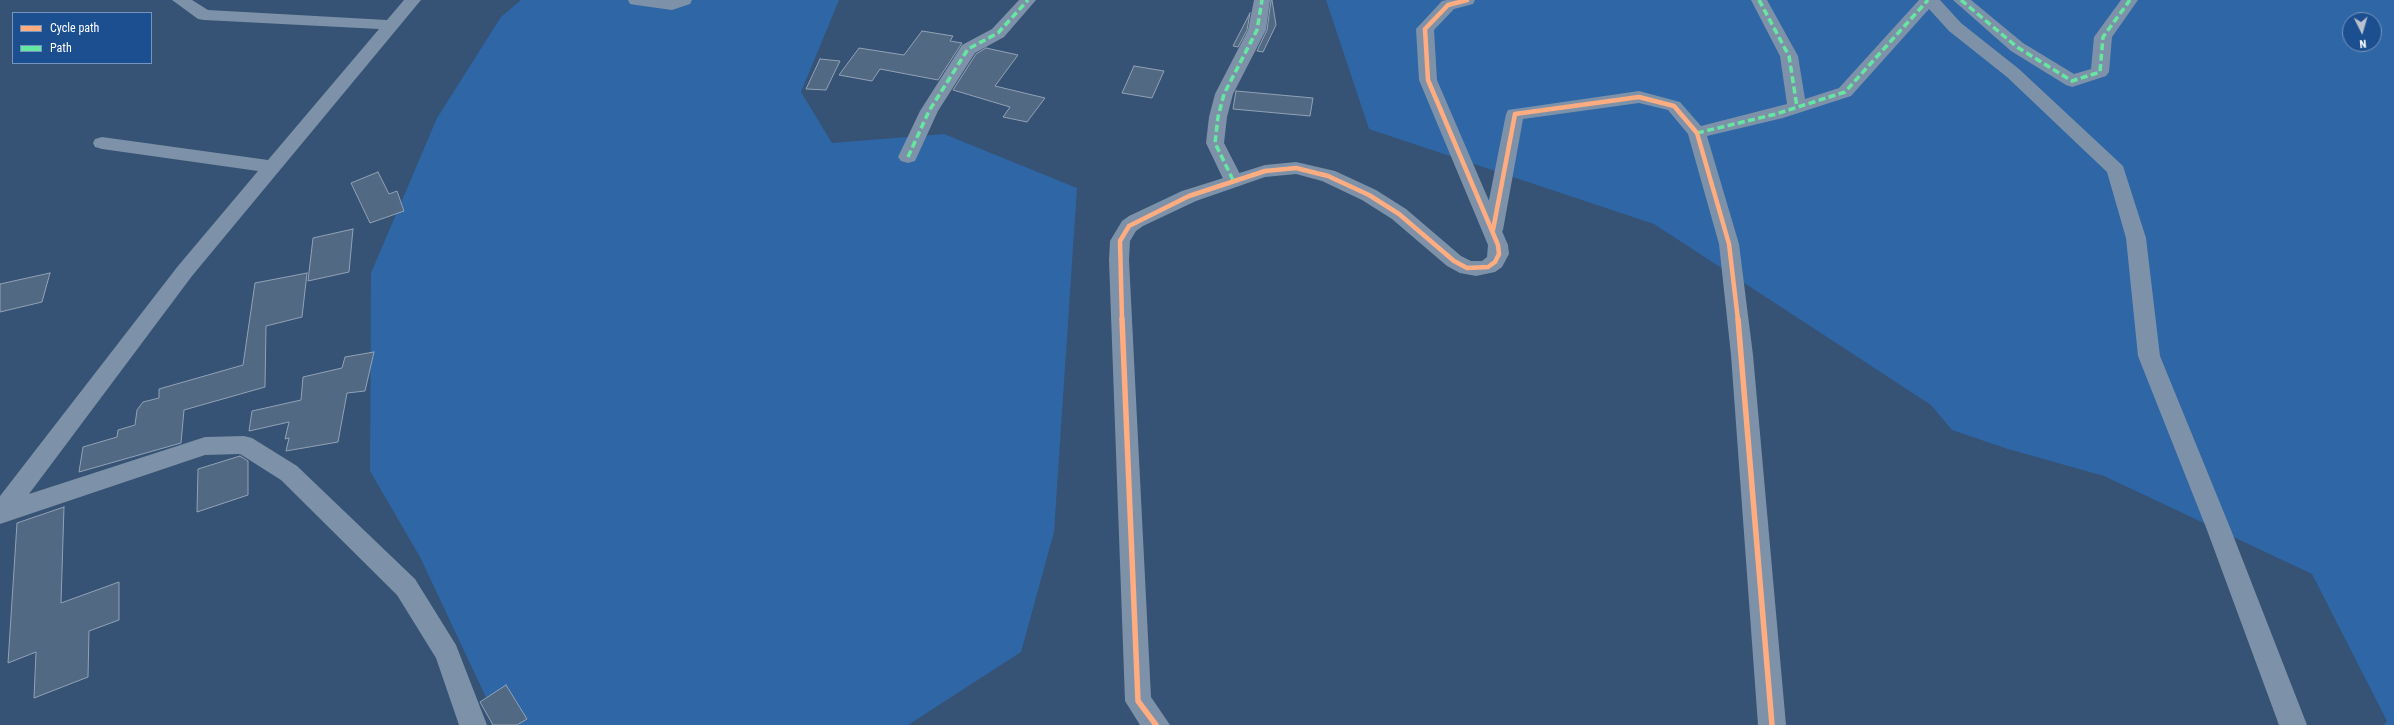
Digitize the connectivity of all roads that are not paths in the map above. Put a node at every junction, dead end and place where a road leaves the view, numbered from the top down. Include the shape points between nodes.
1 (180, 0) edge
2 (413, 0) edge
3 (636, 0) edge
4 (684, 0) edge
5 (1028, 0) edge
6 (1262, 0) edge
7 (1467, 0) edge
8 (1758, 0) edge
9 (1930, 0) edge
10 (1961, 0) edge
11 (2130, 0) edge
12 (391, 25) junction
13 (1797, 107) junction
14 (1697, 133) junction
15 (102, 143) dead end
16 (908, 158) dead end
17 (272, 167) junction
18 (1233, 180) junction
19 (1493, 230) junction
20 (1, 514) edge
21 (473, 725) edge
22 (1156, 725) edge
23 (1772, 725) edge
24 (2293, 725) edge

1 - 12 street via 204,15
2 - 12 street
3 - 4 street via 672,5
5 - 16 street via 998,33 968,49 929,111
6 - 18 street via 1258,30 1224,94 1218,117 1215,143
7 - 19 street via 1448,5 1425,28 1428,80
8 - 13 street via 1789,56
9 - 13 street via 1845,92
9 - 24 street via 1955,27 2013,73 2116,170 2136,238 2149,356
10 - 11 street via 2017,47 2072,81 2100,72 2103,37
12 - 17 street
13 - 14 street
14 - 19 street via 1674,106 1639,98 1515,114
14 - 23 street via 1729,244 1742,355
15 - 17 street
17 - 20 street via 185,271
18 - 19 street via 1287,168 1307,169 1328,176 1369,195 1399,214 1454,261 1467,268 1488,267 1496,262 1499,254
18 - 22 street via 1149,213 1129,226 1120,241 1119,276 1138,701
20 - 21 street via 206,446 244,445 289,473 406,587 447,653

